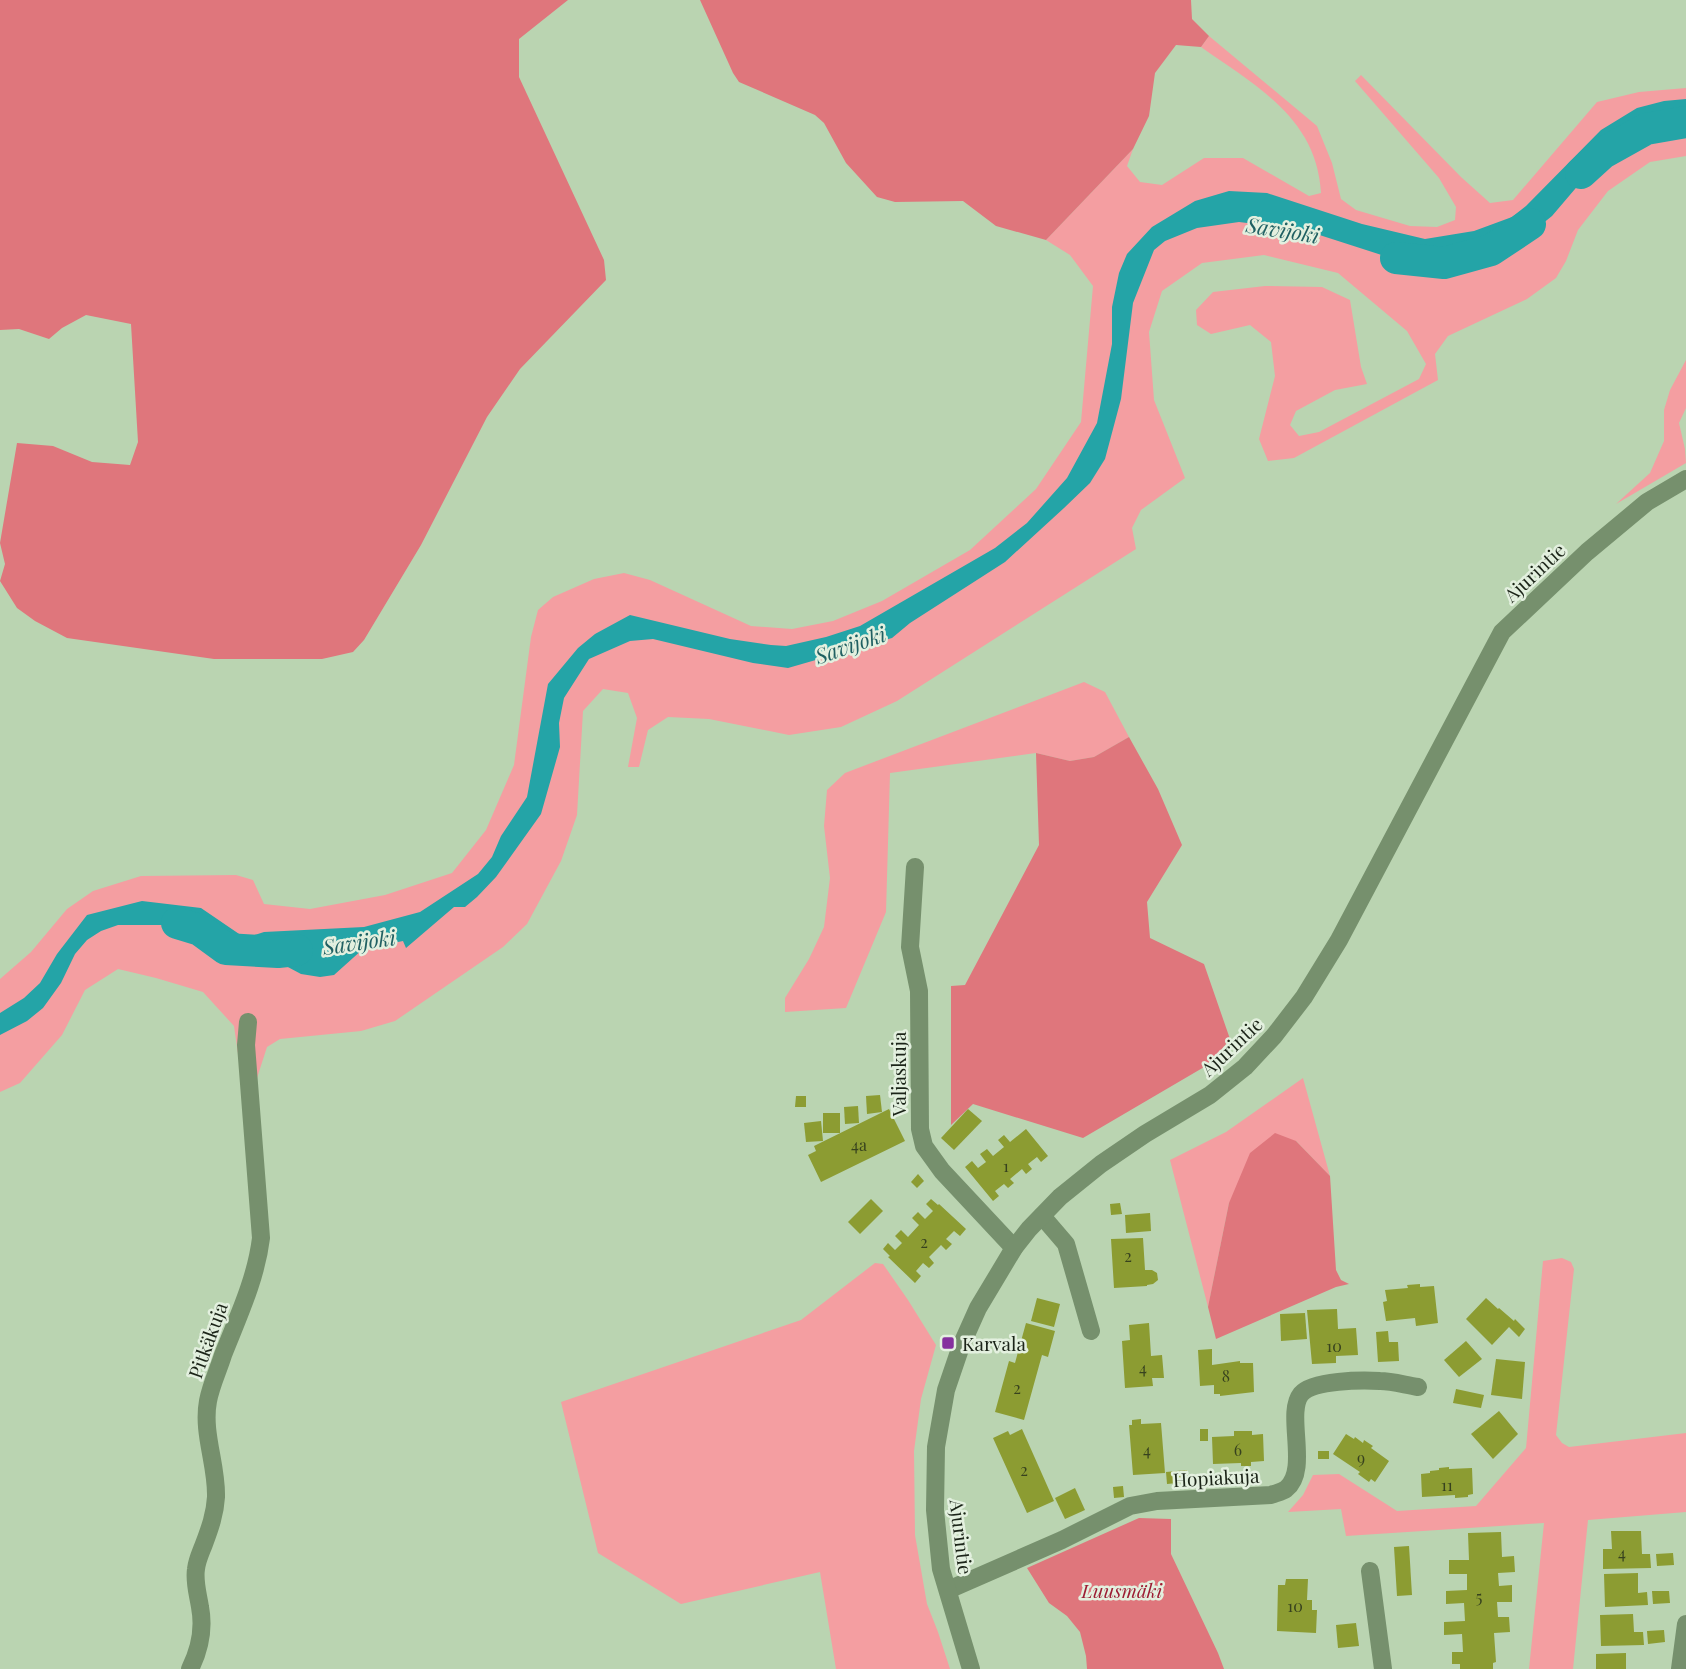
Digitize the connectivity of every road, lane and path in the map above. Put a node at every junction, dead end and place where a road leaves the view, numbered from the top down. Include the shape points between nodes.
1 (1686, 479) edge
2 (915, 867) dead end
3 (248, 1022) dead end
4 (1042, 1216) junction
5 (1014, 1248) junction
6 (1091, 1331) dead end
7 (1418, 1387) dead end
8 (1370, 1571) dead end
9 (948, 1590) junction
10 (1686, 1624) edge
11 (190, 1669) edge
12 (971, 1669) edge
13 (1383, 1669) edge
14 (1680, 1669) edge

1 - 4 street, Ajurintie via 1647,502 1502,632 1339,940 1274,1036 1210,1095 1101,1164
2 - 5 street, Valjaskuja via 910,947 919,991 924,1146
3 - 11 street, Pitkäkuja via 261,1238 259,1258 208,1404 216,1496 196,1570 201,1640
4 - 5 street, Ajurintie
4 - 6 street via 1066,1244
5 - 9 street, Ajurintie via 978,1308 946,1390 936,1447 935,1510
7 - 9 street, Hopiakuja via 1381,1381 1313,1385 1296,1406 1297,1465 1286,1489 1271,1495 1130,1506
8 - 13 street
9 - 12 street, Ajurintie
10 - 14 street

